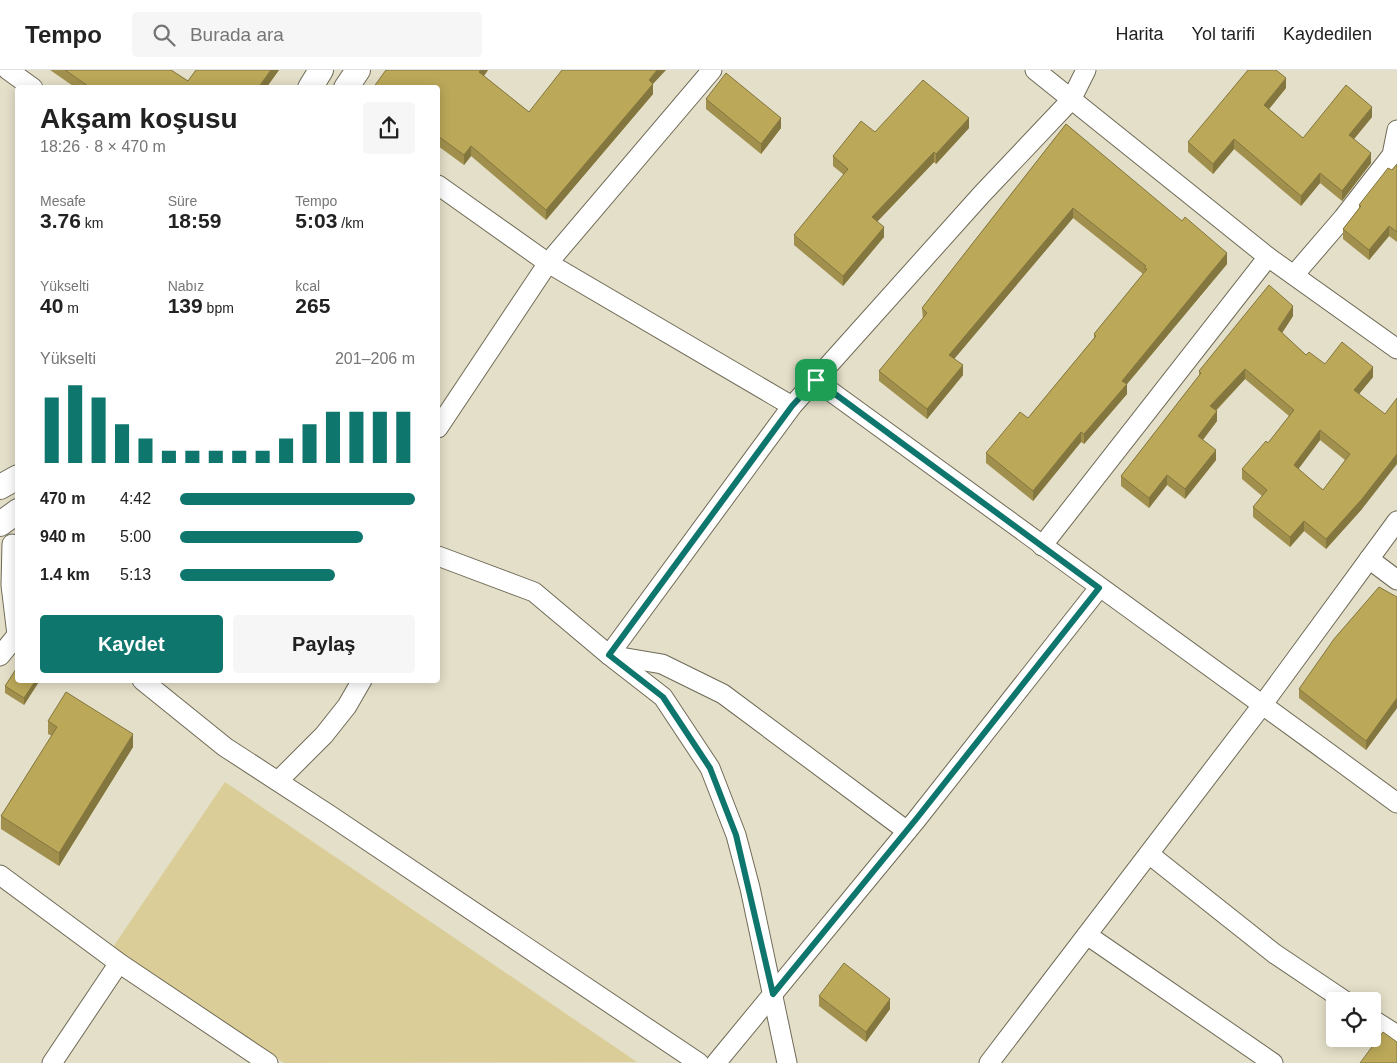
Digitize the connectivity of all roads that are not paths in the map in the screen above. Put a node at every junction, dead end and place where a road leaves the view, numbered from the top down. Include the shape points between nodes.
1 (8, 70) edge
2 (321, 70) edge
3 (358, 70) edge
4 (712, 70) edge
5 (1035, 70) edge
6 (1086, 70) edge
7 (28, 85) edge
8 (312, 85) edge
9 (348, 85) edge
10 (1070, 100) junction
11 (1397, 130) edge
12 (440, 186) edge
13 (1268, 257) junction
14 (548, 262) junction
15 (1294, 276) junction
16 (1397, 349) edge
17 (816, 380) junction
18 (792, 406) junction
19 (440, 425) edge
20 (15, 479) edge
21 (0, 487) edge
22 (15, 513) edge
23 (1397, 521) edge
24 (0, 524) edge
25 (10, 542) edge
26 (1042, 546) junction
27 (440, 557) edge
28 (1369, 559) junction
29 (1397, 580) edge
30 (1099, 588) junction
31 (15, 619) edge
32 (15, 638) edge
33 (609, 655) junction
34 (0, 656) edge
35 (146, 683) edge
36 (360, 683) edge
37 (1263, 704) junction
38 (278, 782) junction
39 (1397, 803) edge
40 (907, 831) junction
41 (1149, 854) junction
42 (0, 874) edge
43 (1087, 935) junction
44 (119, 963) junction
45 (1332, 992) edge
46 (773, 994) junction
47 (1381, 1025) edge
48 (1397, 1035) edge
49 (52, 1063) edge
50 (268, 1063) edge
51 (699, 1063) edge
52 (716, 1063) edge
53 (787, 1063) edge
54 (989, 1063) edge
55 (1273, 1063) edge

1 - 7 street
2 - 8 street
3 - 9 street
4 - 14 street
5 - 10 street
6 - 10 street
10 - 13 street
10 - 17 street
11 - 15 street via 1392,155
12 - 14 street
13 - 15 street
13 - 26 street
14 - 18 street
14 - 19 street
15 - 16 street
17 - 18 street
17 - 26 street
18 - 33 street
20 - 21 street
22 - 24 street
23 - 28 street
25 - 31 street
26 - 30 street
27 - 33 street via 534,592
28 - 29 street
28 - 37 street
30 - 37 street
30 - 40 street
32 - 34 street
33 - 40 street via 662,664 723,694
33 - 46 street via 663,697 710,768 736,835
35 - 38 street via 224,747
36 - 38 street via 324,735
37 - 39 street
37 - 41 street
38 - 51 street
40 - 46 street
41 - 43 street
41 - 45 street via 1275,954
42 - 44 street
43 - 54 street
43 - 55 street
44 - 49 street
44 - 50 street
46 - 52 street
46 - 53 street
47 - 48 street

